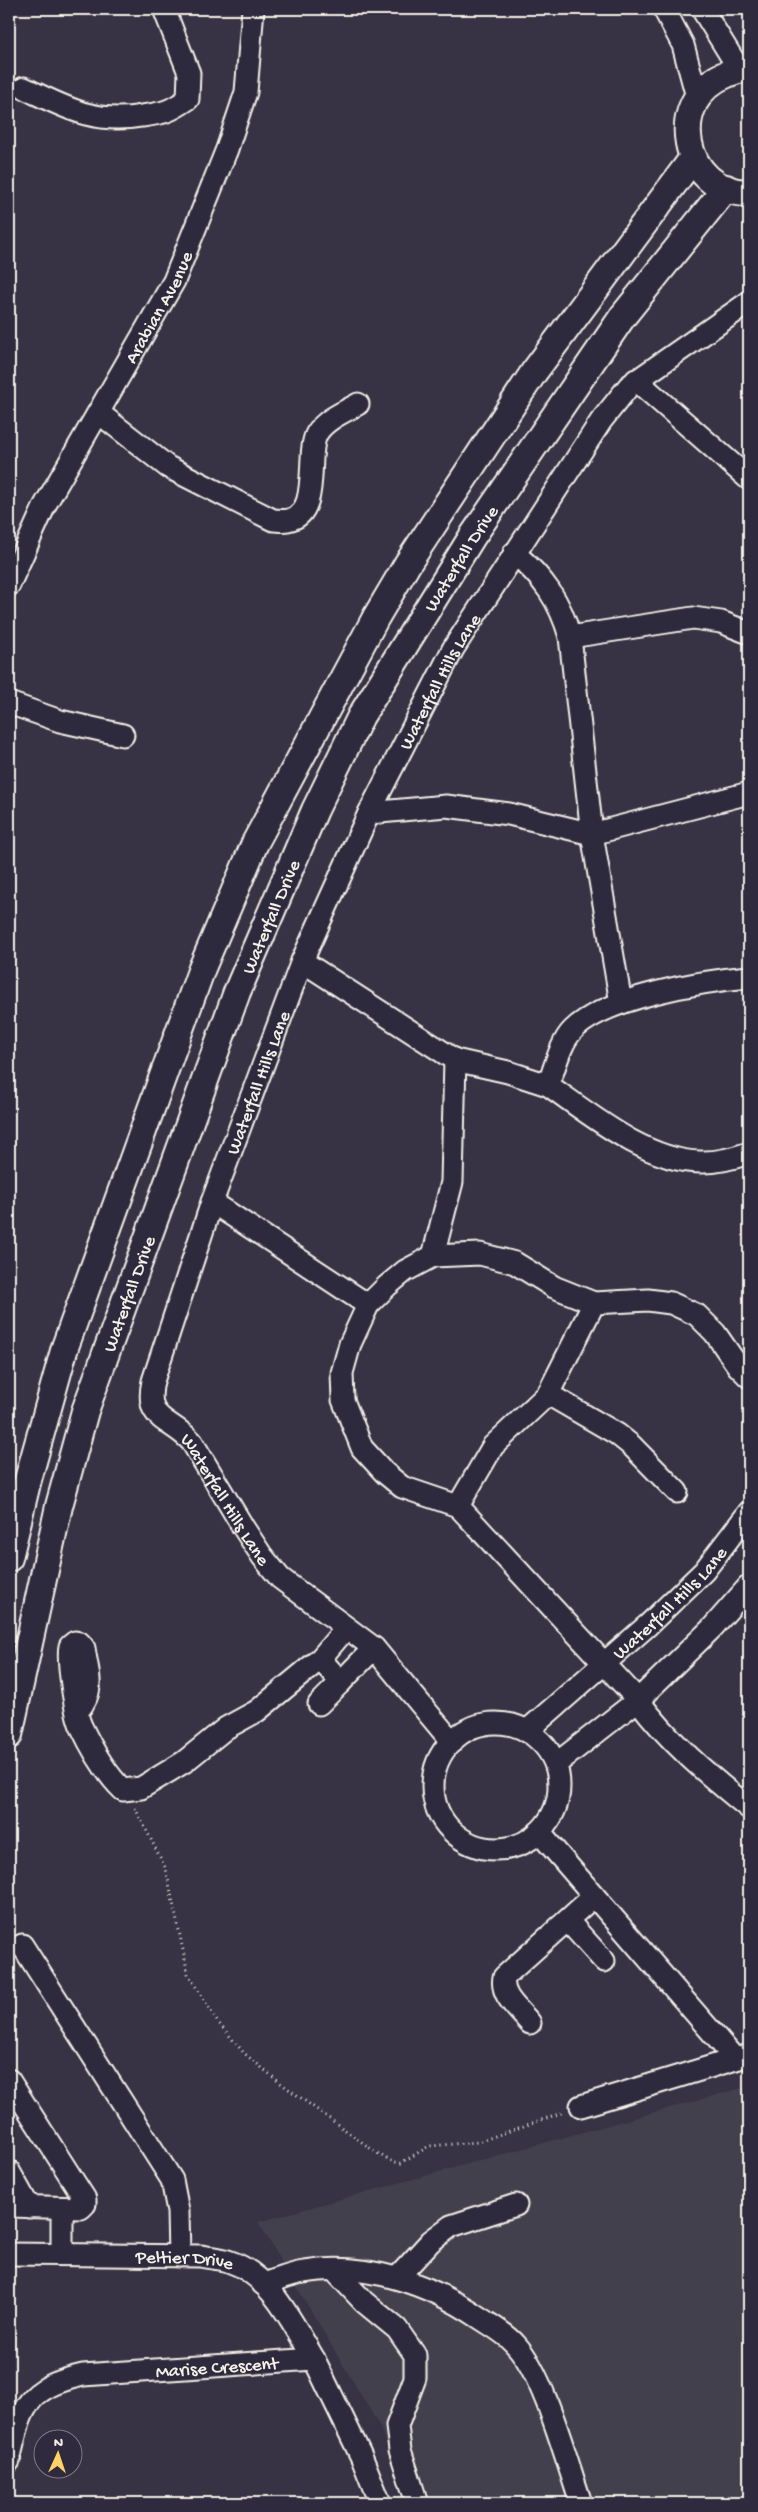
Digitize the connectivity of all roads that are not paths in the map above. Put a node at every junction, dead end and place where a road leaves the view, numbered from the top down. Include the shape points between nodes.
1 (164, 9) edge
2 (253, 9) edge
3 (664, 9) edge
4 (702, 9) edge
5 (744, 69) edge
6 (24, 88) dead end
7 (697, 97) junction
8 (693, 158) junction
9 (737, 191) edge
10 (749, 302) edge
11 (636, 380) junction
12 (358, 404) dead end
13 (99, 413) junction
14 (749, 479) edge
15 (514, 553) junction
16 (9, 585) edge
17 (749, 633) edge
18 (570, 637) junction
19 (9, 703) edge
20 (123, 735) dead end
21 (749, 793) edge
22 (369, 813) junction
23 (592, 834) junction
24 (302, 961) junction
25 (749, 977) edge
26 (621, 1003) junction
27 (455, 1060) junction
28 (548, 1085) junction
29 (749, 1153) edge
30 (212, 1202) junction
31 (432, 1256) junction
32 (594, 1303) junction
33 (368, 1305) junction
34 (749, 1377) edge
35 (548, 1394) junction
36 (678, 1492) dead end
37 (458, 1506) junction
38 (749, 1512) edge
39 (9, 1558) edge
40 (749, 1586) edge
41 (346, 1628) junction
42 (374, 1648) junction
43 (320, 1659) junction
44 (603, 1664) junction
45 (341, 1682) junction
46 (638, 1700) junction
47 (319, 1704) dead end
48 (78, 1711) dead end
49 (527, 1731) junction
50 (9, 1734) edge
51 (452, 1742) junction
52 (556, 1764) junction
53 (749, 1808) edge
54 (539, 1832) junction
55 (594, 1896) junction
56 (568, 1921) junction
57 (22, 1945) dead end
58 (604, 1961) dead end
59 (530, 2023) dead end
60 (742, 2057) edge
61 (9, 2080) edge
62 (581, 2106) road end
63 (9, 2171) edge
64 (516, 2205) dead end
65 (19, 2207) edge
66 (62, 2209) junction
67 (9, 2254) edge
68 (62, 2254) junction
69 (179, 2256) junction
70 (334, 2270) junction
71 (396, 2278) junction
72 (264, 2284) junction
73 (314, 2358) junction
74 (9, 2460) edge
75 (380, 2503) edge
76 (417, 2503) edge
77 (581, 2503) edge

1 - 6 street via 189,73 188,99 170,112 117,120 75,111
2 - 13 street, Arabian Avenue via 246,92 228,149 174,282
3 - 7 street via 683,45
4 - 5 street
5 - 7 main road via 716,78
7 - 8 main road via 688,121 688,140
8 - 9 main road via 702,171
8 - 39 main road via 534,372 408,563 255,843 202,968 65,1347
9 - 50 main road, Waterfall Drive via 623,316 472,537 361,716 316,810 237,992 85,1411 60,1506
10 - 11 street, Waterfall Hills Lane
11 - 14 street
11 - 15 street, Waterfall Hills Lane via 601,421
12 - 13 street via 326,422 317,434 313,444 311,490 300,514 289,520 272,520 168,467
13 - 16 street, Arabian Avenue via 45,505
15 - 18 street via 549,588 564,616
15 - 22 street, Waterfall Hills Lane via 453,649
17 - 18 street via 721,622 693,618
18 - 23 street
19 - 20 street via 60,721
21 - 23 street
22 - 23 street via 446,806 509,814
22 - 24 street, Waterfall Hills Lane
23 - 26 street
24 - 27 street
24 - 30 street, Waterfall Hills Lane
25 - 26 street via 714,980
26 - 28 street via 574,1029
27 - 28 street
27 - 31 street via 452,1182
28 - 29 street via 631,1142 662,1154 699,1162
30 - 33 street
30 - 41 street, Waterfall Hills Lane via 153,1380 152,1408 158,1418 183,1432 192,1442 243,1527 280,1578
31 - 32 street, Waterfall Hills Lane via 480,1254 515,1262 554,1287
31 - 33 street, Waterfall Hills Lane via 405,1271
32 - 34 street, Waterfall Hills Lane via 648,1300 671,1303 697,1315
32 - 35 street
33 - 37 street, Waterfall Hills Lane via 350,1344 342,1373 343,1400 349,1419 362,1448 402,1487
35 - 36 street via 617,1434
35 - 37 street via 493,1446
37 - 44 street, Waterfall Hills Lane
38 - 44 street, Waterfall Hills Lane via 704,1571
40 - 46 street via 712,1628
41 - 42 street, Waterfall Hills Lane
41 - 43 street
42 - 45 street
42 - 51 street, Waterfall Hills Lane
43 - 45 street
43 - 48 street via 257,1711 226,1728 184,1762 141,1788 128,1791 114,1782 80,1724
44 - 46 street, Waterfall Hills Lane
44 - 49 street, Waterfall Hills Lane
45 - 47 street
46 - 52 street
46 - 53 street, Waterfall Hills Lane via 684,1752
49 - 51 street via 496,1723 465,1732
49 - 52 street via 545,1745
51 - 54 street via 439,1760 433,1782 436,1804 446,1824 462,1839 483,1848 505,1849 527,1842
52 - 54 street via 560,1786 556,1808
54 - 55 street
55 - 56 street
55 - 60 street
56 - 58 street
56 - 59 street via 504,1977 505,1994
57 - 69 street via 172,2180 178,2211
60 - 62 street
61 - 66 street via 85,2199 86,2204 81,2208
63 - 65 street
64 - 71 street via 451,2226 426,2246
65 - 66 street
66 - 68 street
67 - 68 street, Peltier Drive
68 - 69 street, Peltier Drive
69 - 72 street, Peltier Drive via 229,2261
70 - 71 street
70 - 72 street via 304,2272
70 - 76 street via 364,2302 397,2328 415,2355 415,2378 397,2426 400,2450
71 - 77 street via 437,2293 467,2309 517,2346 542,2390
72 - 73 street, Peltier Drive
73 - 74 street, Marise Crescent via 83,2375 54,2383 31,2398 19,2419
73 - 75 street

